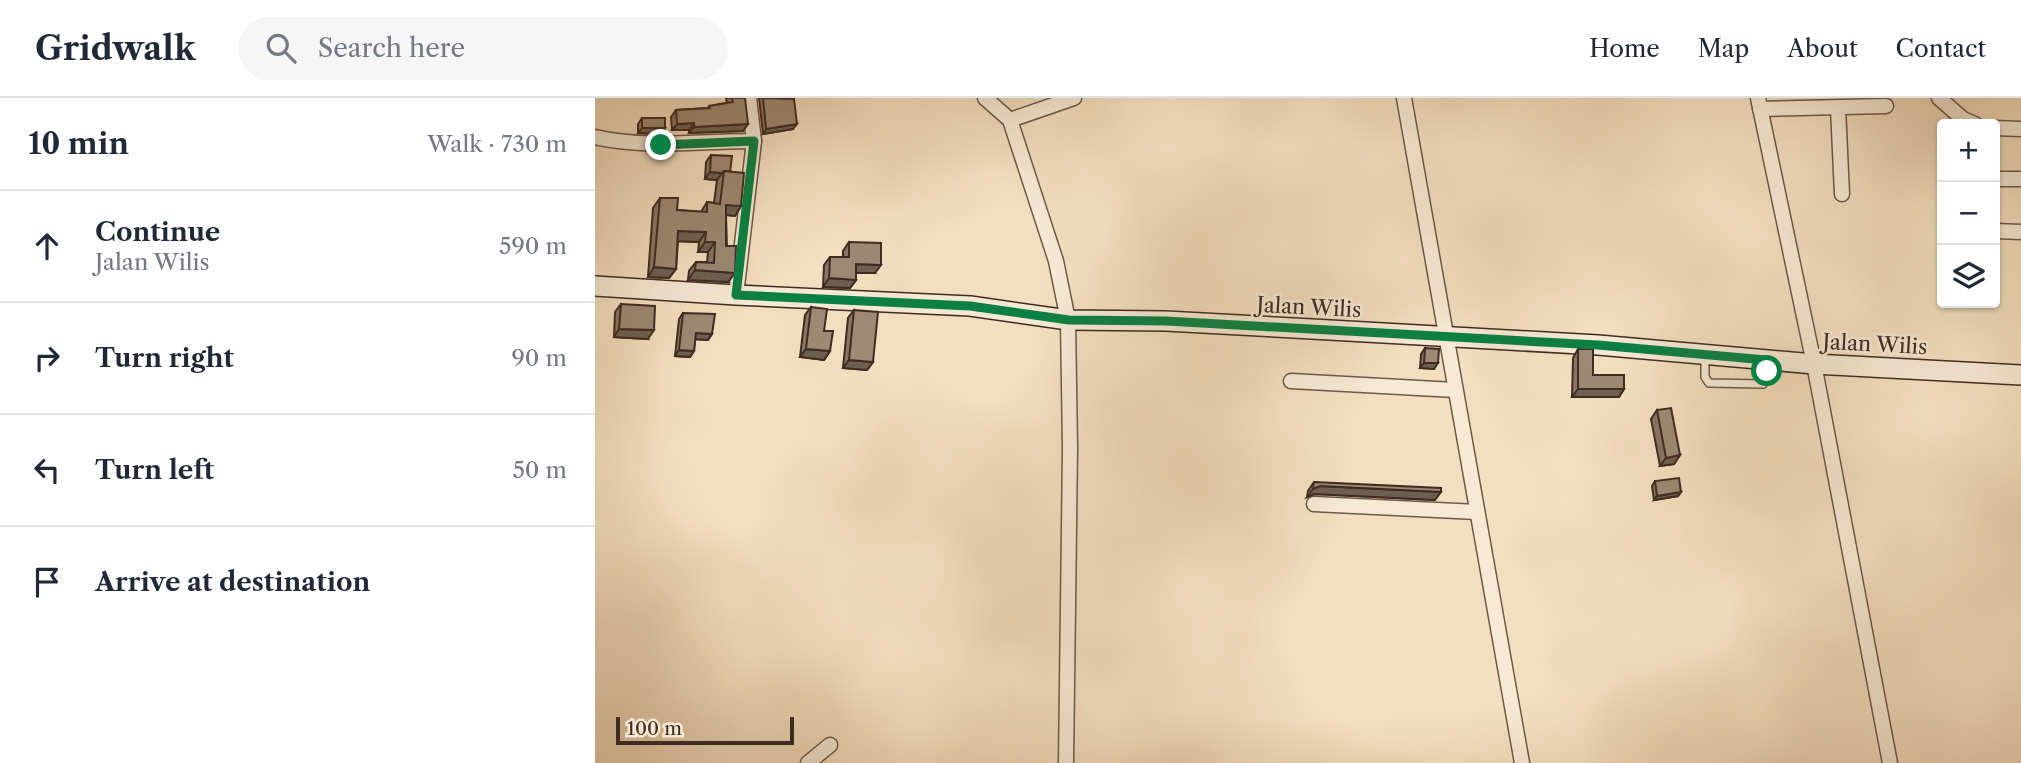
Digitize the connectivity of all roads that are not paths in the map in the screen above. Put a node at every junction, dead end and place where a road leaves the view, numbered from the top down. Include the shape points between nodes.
1 (749, 98) edge
2 (985, 98) edge
3 (1074, 98) edge
4 (1404, 98) edge
5 (1943, 100) edge
6 (1048, 103) edge
7 (1759, 104) edge
8 (1887, 106) dead end
9 (1838, 108) junction
10 (1963, 119) edge
11 (1010, 120) junction
12 (2000, 128) edge
13 (2021, 129) edge
14 (595, 136) edge
15 (754, 141) junction
16 (2000, 178) edge
17 (2021, 179) edge
18 (1842, 194) dead end
19 (2000, 231) edge
20 (2021, 232) edge
21 (595, 286) edge
22 (736, 295) junction
23 (1069, 320) junction
24 (1445, 338) junction
25 (1706, 356) junction
26 (1766, 360) junction
27 (1814, 364) junction
28 (2021, 375) edge
29 (1291, 381) dead end
30 (1455, 390) junction
31 (1314, 504) dead end
32 (1477, 512) junction
33 (830, 745) dead end
34 (808, 763) edge
35 (1066, 763) edge
36 (1522, 763) edge
37 (1891, 763) edge

1 - 15 street
2 - 11 street
3 - 6 street
4 - 24 street
5 - 10 street
6 - 11 street
7 - 9 street
7 - 27 street
8 - 9 street
9 - 18 street
11 - 23 street via 1056,261
12 - 13 street
14 - 15 street via 661,145
15 - 22 street
16 - 17 street
19 - 20 street
21 - 22 main road, Jalan Wilis
22 - 23 main road, Jalan Wilis via 970,306
23 - 24 main road, Jalan Wilis via 1166,321
23 - 35 street
24 - 25 main road, Jalan Wilis via 1598,345
24 - 30 street
25 - 26 main road, Jalan Wilis
25 - 26 lane via 1705,377 1709,383 1723,384 1763,384
26 - 27 main road, Jalan Wilis
27 - 28 main road, Jalan Wilis
27 - 37 street
29 - 30 street
30 - 32 street
31 - 32 street
32 - 36 street
33 - 34 street

